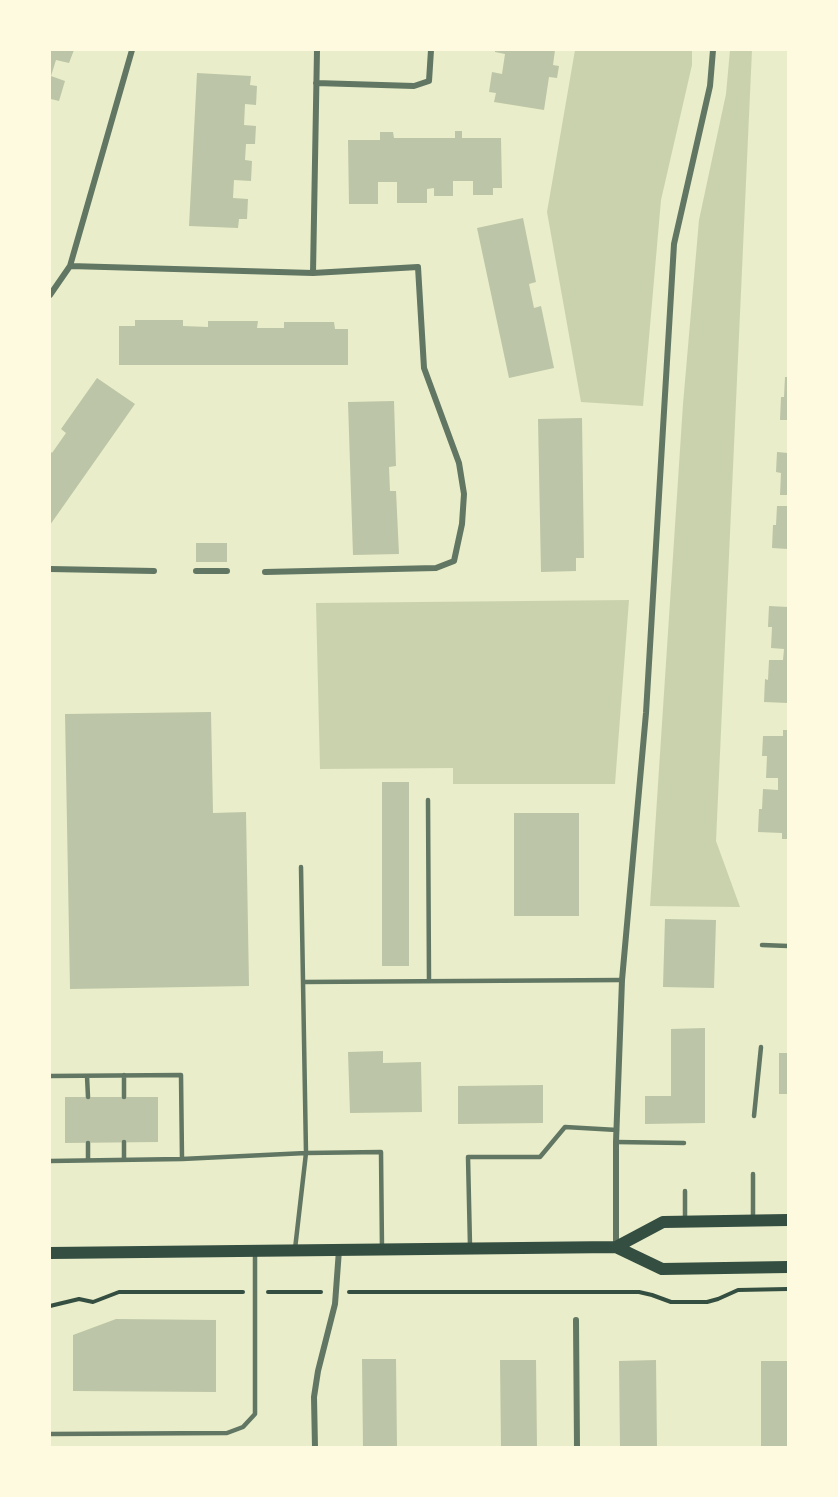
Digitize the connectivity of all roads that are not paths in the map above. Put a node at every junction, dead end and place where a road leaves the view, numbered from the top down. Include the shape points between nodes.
1 (132, 50) edge
2 (317, 50) edge
3 (431, 50) edge
4 (712, 50) edge
5 (316, 83) junction
6 (70, 266) junction
7 (313, 273) junction
8 (50, 295) edge
9 (50, 569) edge
10 (154, 571) dead end
11 (196, 571) dead end
12 (227, 571) dead end
13 (265, 572) dead end
14 (428, 800) dead end
15 (301, 867) dead end
16 (762, 945) dead end
17 (789, 946) edge
18 (622, 980) junction
19 (429, 981) junction
20 (303, 982) junction
21 (761, 1047) dead end
22 (124, 1075) junction
23 (50, 1076) edge
24 (87, 1076) junction
25 (88, 1097) dead end
26 (124, 1097) dead end
27 (754, 1116) dead end
28 (617, 1130) junction
29 (124, 1142) dead end
30 (616, 1142) junction
31 (88, 1143) dead end
32 (684, 1143) dead end
33 (306, 1153) junction
34 (182, 1159) junction
35 (88, 1160) junction
36 (124, 1160) junction
37 (50, 1161) edge
38 (753, 1174) dead end
39 (685, 1191) dead end
40 (789, 1220) edge
41 (753, 1221) junction
42 (685, 1222) junction
43 (616, 1247) junction
44 (470, 1248) junction
45 (295, 1249) junction
46 (339, 1249) junction
47 (382, 1249) junction
48 (255, 1250) junction
49 (50, 1253) edge
50 (789, 1268) edge
51 (576, 1320) dead end
52 (50, 1434) edge
53 (315, 1448) edge
54 (577, 1448) edge

1 - 6 street
2 - 5 street
3 - 5 street via 429,81 414,86
4 - 18 street via 710,86 674,244 646,713
5 - 7 street
6 - 7 street
6 - 8 street
7 - 13 street via 418,267 424,368 459,463 464,494 461,533 454,561 435,568
9 - 10 street
11 - 12 street
14 - 19 lane
15 - 20 lane
16 - 17 lane
18 - 19 lane
18 - 28 street
19 - 20 lane
20 - 33 lane
21 - 27 lane
22 - 24 lane
22 - 26 lane
22 - 34 lane via 181,1075
23 - 24 lane
24 - 25 lane
28 - 30 street
28 - 44 lane via 565,1127 540,1157 468,1157
29 - 36 lane
30 - 32 lane
30 - 43 street
31 - 35 lane
33 - 34 lane
33 - 45 lane
33 - 47 lane via 381,1152
34 - 36 lane
35 - 36 lane
35 - 37 lane
38 - 41 lane
39 - 42 lane
40 - 41 main road
41 - 42 main road
42 - 43 main road via 663,1222
43 - 44 main road
43 - 50 main road via 662,1269
44 - 47 main road
45 - 46 main road
45 - 48 main road
46 - 47 main road
46 - 53 street via 335,1304 314,1397
48 - 49 main road
48 - 52 lane via 255,1414 243,1427 227,1433
51 - 54 street

